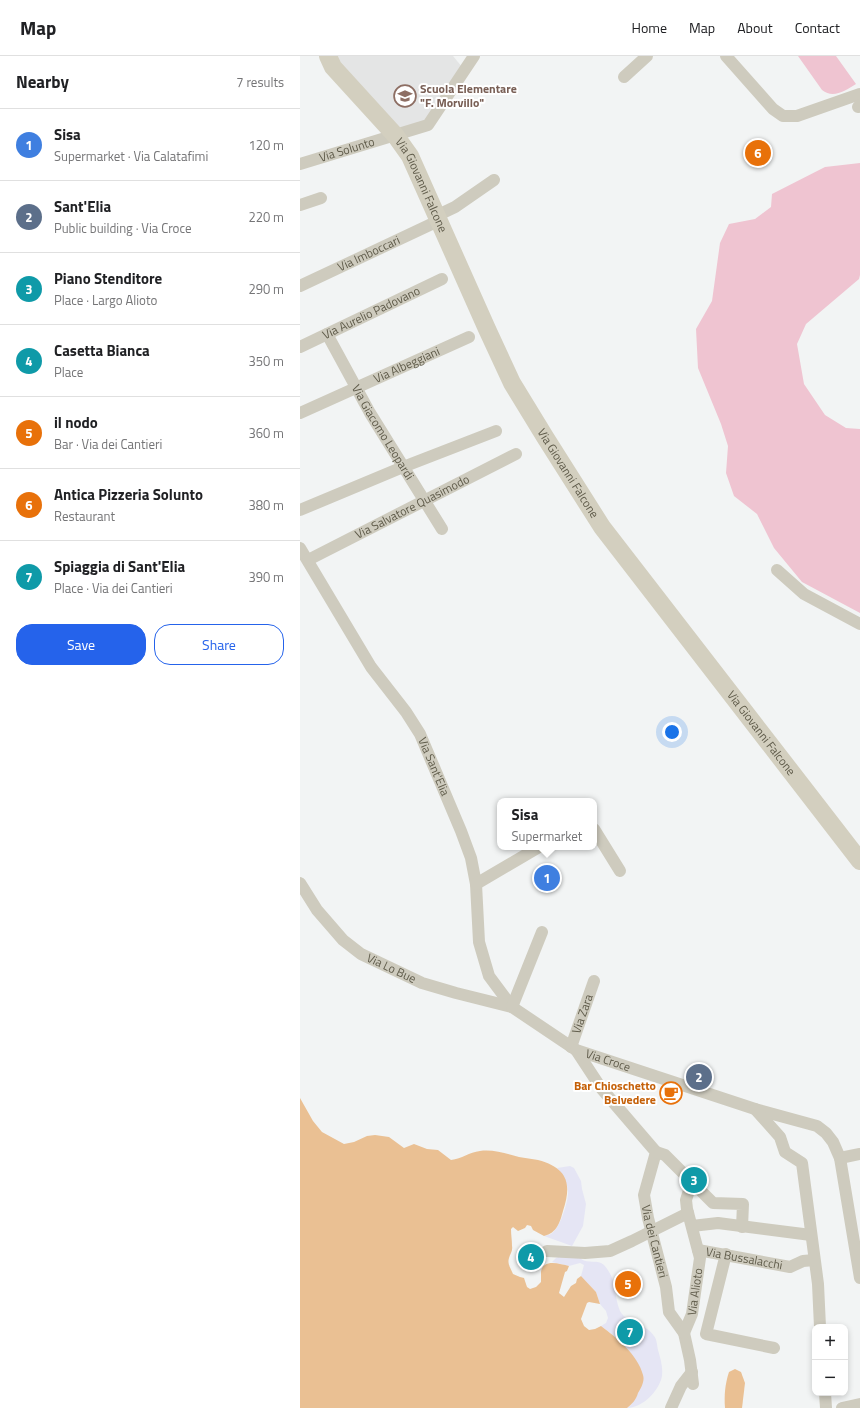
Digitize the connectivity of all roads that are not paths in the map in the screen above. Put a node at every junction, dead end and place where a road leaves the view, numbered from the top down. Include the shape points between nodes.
1 (328, 56) edge
2 (474, 56) edge
3 (647, 56) edge
4 (726, 56) edge
5 (624, 77) dead end
6 (860, 86) edge
7 (860, 94) edge
8 (844, 99) junction
9 (394, 135) junction
10 (300, 164) edge
11 (494, 180) dead end
12 (321, 198) dead end
13 (300, 205) edge
14 (437, 219) junction
15 (442, 279) dead end
16 (300, 286) edge
17 (327, 334) junction
18 (469, 337) dead end
19 (300, 347) edge
20 (356, 387) junction
21 (300, 413) edge
22 (496, 431) dead end
23 (516, 454) dead end
24 (403, 467) junction
25 (424, 501) junction
26 (300, 510) edge
27 (442, 529) dead end
28 (303, 554) edge
29 (777, 570) dead end
30 (860, 624) edge
31 (597, 833) edge
32 (534, 850) edge
33 (860, 861) edge
34 (620, 871) dead end
35 (300, 883) edge
36 (476, 884) junction
37 (542, 932) dead end
38 (594, 981) dead end
39 (512, 1007) junction
40 (574, 1049) junction
41 (755, 1109) junction
42 (656, 1152) junction
43 (860, 1154) edge
44 (840, 1158) junction
45 (692, 1181) junction
46 (688, 1213) junction
47 (692, 1226) junction
48 (742, 1227) junction
49 (652, 1231) junction
50 (811, 1235) junction
51 (698, 1250) junction
52 (547, 1251) dead end
53 (726, 1254) junction
54 (858, 1255) edge
55 (814, 1260) junction
56 (860, 1278) edge
57 (692, 1314) junction
58 (710, 1318) junction
59 (820, 1324) edge
60 (684, 1333) junction
61 (774, 1348) dead end
62 (692, 1372) junction
63 (693, 1384) dead end
64 (825, 1396) edge
65 (860, 1404) edge
66 (671, 1408) edge
67 (826, 1408) edge
68 (842, 1408) edge

1 - 9 street, Via Giovanni Falcone via 333,66
2 - 9 street, Via Solunto via 428,125
3 - 5 street
4 - 8 street via 783,116 797,116
6 - 8 street
7 - 8 street
9 - 10 street, Via Solunto
9 - 14 street, Via Giovanni Falcone via 410,156
11 - 14 street, Via Imboccari
12 - 13 street
14 - 16 street, Via Imboccari
14 - 33 street, Via Giovanni Falcone via 512,383 602,527
15 - 17 street, Via Aurelio Padovano
17 - 19 street, Via Aurelio Padovano
17 - 20 street, Via Giacomo Leopardi
18 - 20 street, Via Albeggiani
20 - 21 street, Via Albeggiani
20 - 24 street, Via Giacomo Leopardi
22 - 24 street
23 - 25 street, Via Salvatore Quasimodo
24 - 25 street, Via Giacomo Leopardi
24 - 26 street
25 - 27 street, Via Giacomo Leopardi
25 - 28 street, Via Salvatore Quasimodo
28 - 36 street, Via Sant'Elia via 372,667 420,734 461,831 471,858
29 - 30 street via 804,594
31 - 34 street
32 - 36 street
35 - 39 street, Via Lo Bue via 317,910 344,940 361,954 422,983
36 - 39 street, Via Sant'Elia via 479,942 489,976
37 - 39 street
38 - 40 street, Via Zara
39 - 40 street, Via Croce
40 - 41 street, Via Croce
40 - 42 street via 601,1088
41 - 44 street, Via Croce via 817,1126 833,1142
41 - 50 street via 780,1137 784,1152 802,1163
42 - 45 street via 665,1155
42 - 49 street, Via dei Cantieri via 644,1195
43 - 44 street
44 - 54 street
45 - 46 street, Via Alioto via 686,1200
45 - 48 street via 713,1203 743,1204
46 - 47 street, Via Alioto
46 - 49 street
47 - 48 street via 718,1224
47 - 51 street, Via Alioto
48 - 50 street
49 - 52 street via 610,1250 585,1253
49 - 60 street, Via dei Cantieri via 666,1286 669,1312
50 - 55 street
51 - 53 street, Via Bussalacchi
51 - 57 street, Via Alioto via 700,1258
53 - 55 street, Via Bussalacchi via 790,1267 803,1261
53 - 58 street
54 - 56 street
55 - 59 street
57 - 58 street
57 - 60 street, Via Alioto
58 - 61 street via 706,1334
60 - 62 street, Via dei Cantieri
62 - 63 street, Via dei Cantieri
62 - 66 street via 681,1386
64 - 67 street
65 - 68 street

